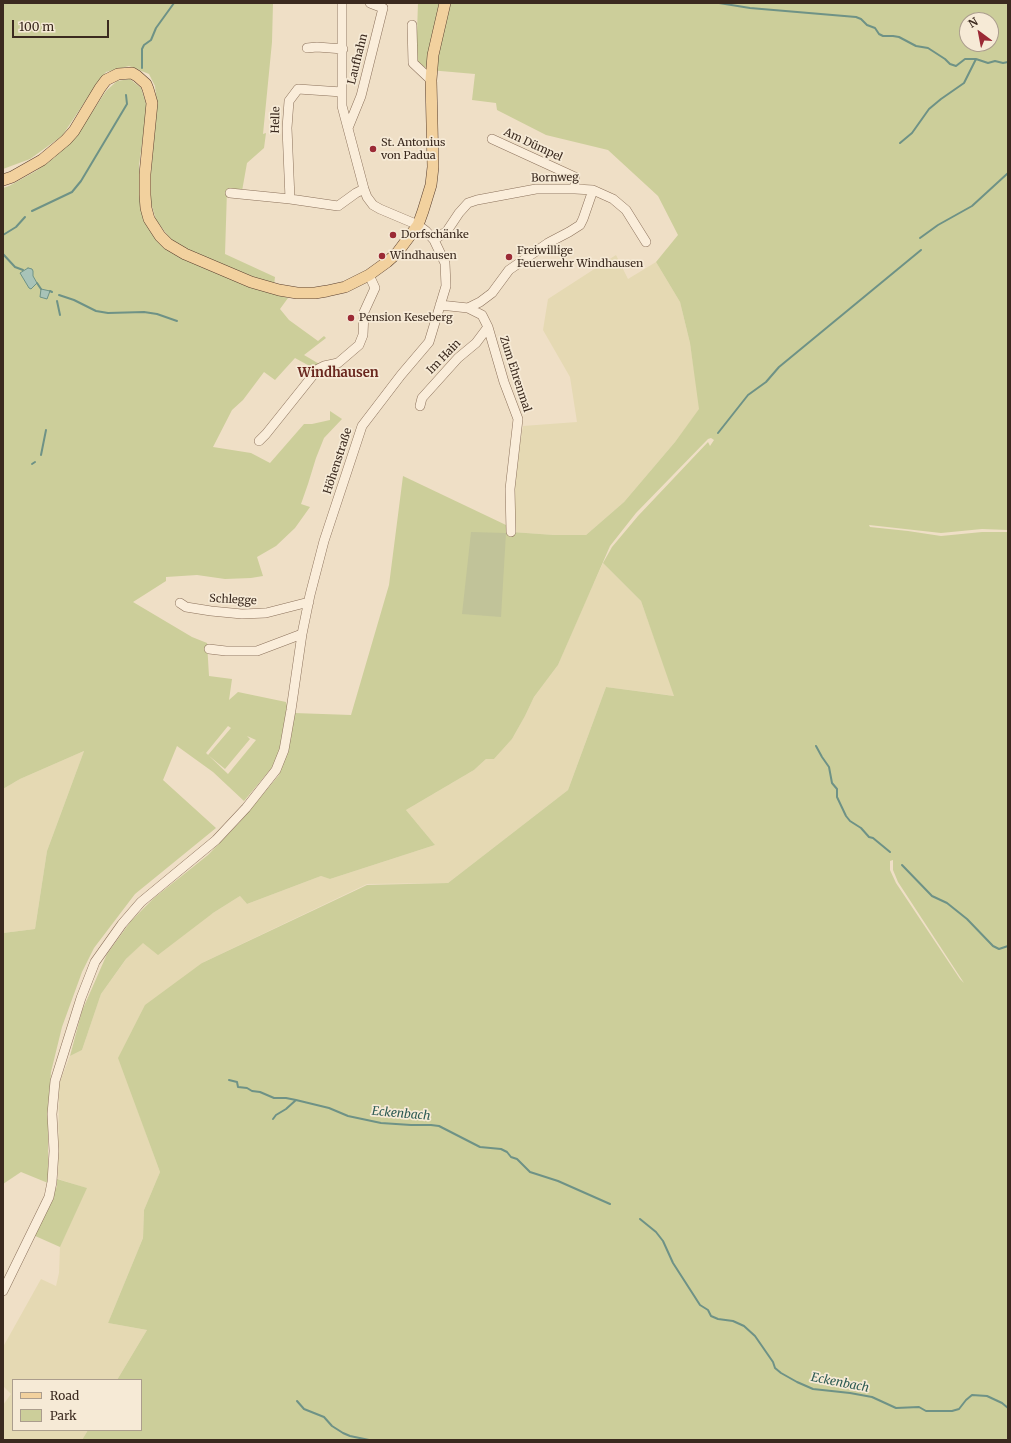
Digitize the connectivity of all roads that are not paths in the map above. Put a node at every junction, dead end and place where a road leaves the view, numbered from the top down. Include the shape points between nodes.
1 (342, 3) edge
2 (370, 3) edge
3 (445, 3) edge
4 (412, 25) dead end
5 (307, 48) dead end
6 (343, 48) junction
7 (431, 80) junction
8 (342, 92) junction
9 (348, 128) junction
10 (492, 139) dead end
11 (3, 180) edge
12 (364, 189) junction
13 (575, 189) junction
14 (593, 190) junction
15 (230, 193) dead end
16 (290, 199) junction
17 (418, 225) junction
18 (434, 240) junction
19 (646, 242) dead end
20 (369, 275) junction
21 (440, 305) junction
22 (468, 308) junction
23 (488, 327) junction
24 (420, 406) dead end
25 (259, 441) dead end
26 (511, 532) dead end
27 (309, 602) junction
28 (180, 603) dead end
29 (302, 634) junction
30 (209, 649) dead end
31 (3, 1291) edge

1 - 6 street, Höhenstraße
2 - 9 street, Laufhahn via 383,8 361,96
3 - 7 main road via 433,55
4 - 7 street via 413,63
5 - 6 street
6 - 8 street, Höhenstraße
7 - 17 main road via 431,185
8 - 9 street, Höhenstraße via 342,106
8 - 16 street, Helle via 298,89 289,101 287,128
9 - 12 street, Höhenstraße
10 - 13 street, Am Dümpel via 575,177
11 - 20 main road via 42,160 66,140 106,80 118,74 132,74 146,84 152,103 145,174 146,208 149,219 168,244 185,254 251,282 297,293 345,287
12 - 16 street via 338,206
12 - 17 street, Höhenstraße via 374,205
13 - 14 street, Bornweg
13 - 18 street, Bornweg via 536,189 468,203 447,231
14 - 19 street, Bornweg via 613,199 626,210
14 - 22 street via 580,225 509,270 492,293
15 - 16 street
17 - 18 street, Höhenstraße
17 - 20 main road via 397,253
18 - 21 street, Höhenstraße via 445,263 446,286
20 - 25 street via 375,288 364,312 363,335 359,345 338,363 318,369
21 - 22 street, Zum Ehrenmal
21 - 27 street, Höhenstraße via 429,342 362,426 324,541
22 - 23 street, Zum Ehrenmal via 482,315
23 - 24 street, Im Hain via 476,343 458,358 422,398
23 - 26 street, Zum Ehrenmal via 518,419 510,489
27 - 28 street, Schlegge via 266,613 242,614 186,607
27 - 29 street, Höhenstraße
29 - 30 street via 257,651
29 - 31 street, Höhenstraße via 284,750 276,770 216,840 141,902 95,962 55,1081 52,1114 54,1151 49,1197

